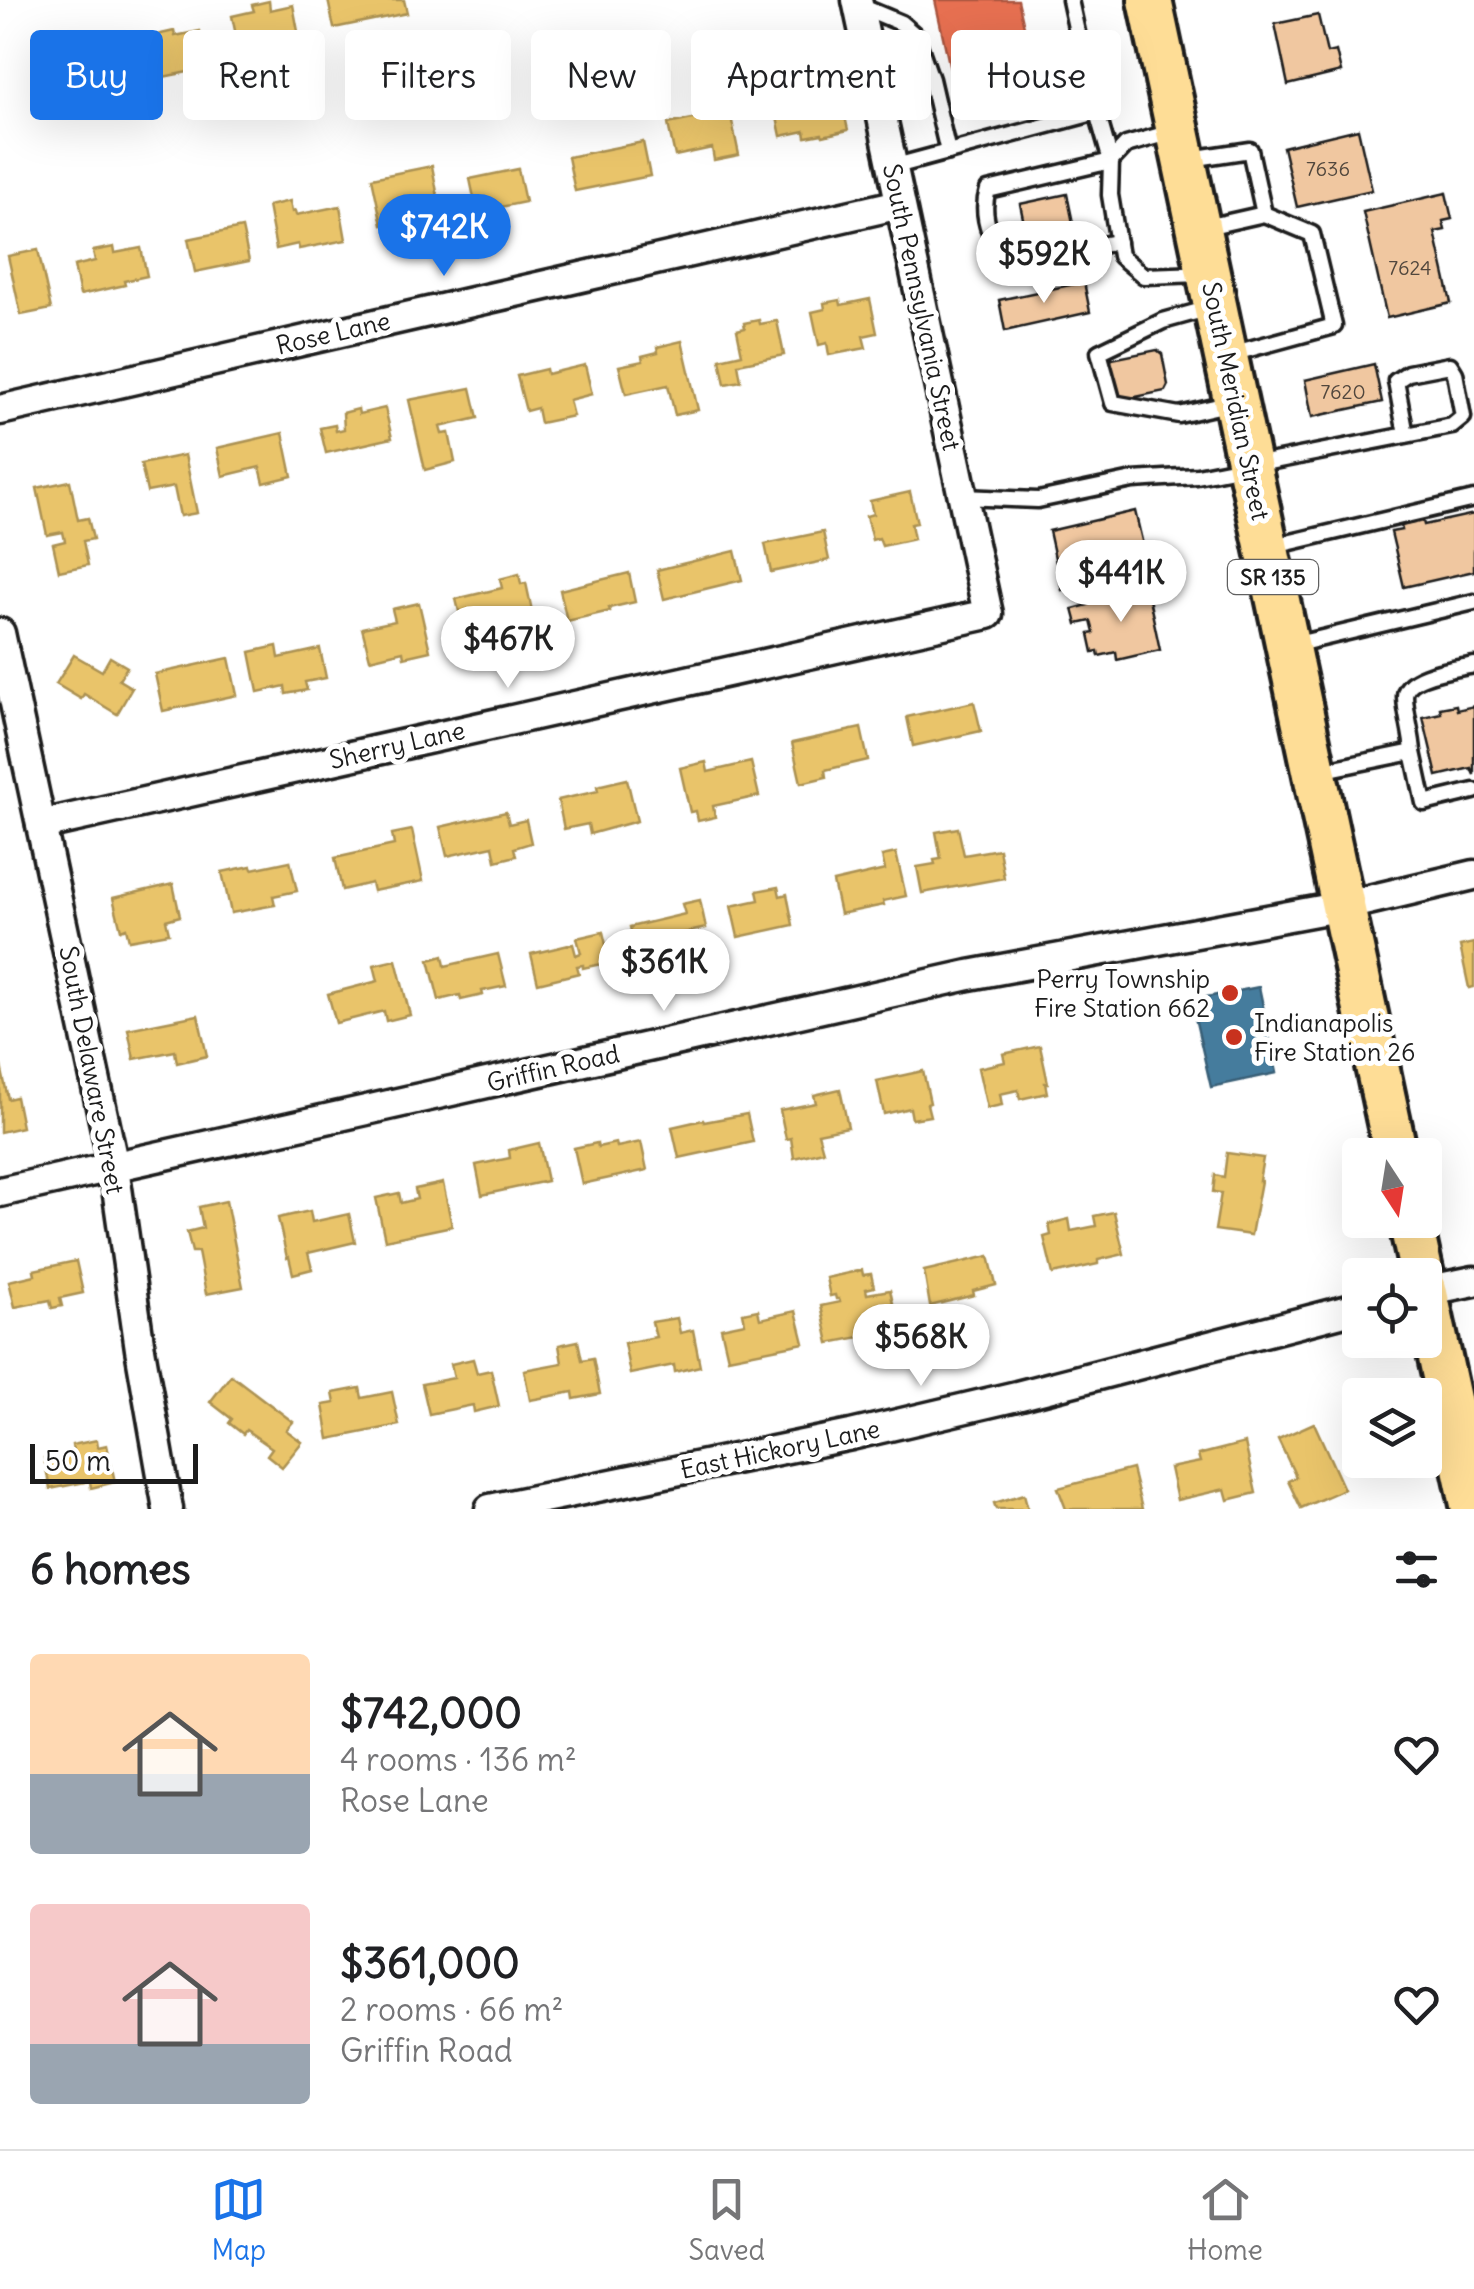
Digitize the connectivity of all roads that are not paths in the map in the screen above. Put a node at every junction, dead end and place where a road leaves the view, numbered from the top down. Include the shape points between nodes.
1 (1070, 0) edge
2 (1150, 0) edge
3 (857, 3) edge
4 (1077, 30) edge
5 (1067, 120) edge
6 (1099, 120) edge
7 (1181, 145) junction
8 (948, 152) junction
9 (1111, 161) junction
10 (892, 167) junction
11 (900, 204) junction
12 (1264, 214) junction
13 (1198, 228) junction
14 (1118, 242) junction
15 (1212, 290) junction
16 (1226, 355) junction
17 (1236, 402) junction
18 (0, 410) edge
19 (1406, 434) junction
20 (1249, 466) junction
21 (963, 496) junction
22 (1474, 498) edge
23 (1267, 548) junction
24 (1474, 602) edge
25 (988, 614) joint
26 (0, 633) edge
27 (1288, 646) junction
28 (1474, 665) edge
29 (1413, 752) junction
30 (1315, 772) junction
31 (1474, 791) edge
32 (41, 825) junction
33 (1474, 874) edge
34 (1343, 906) junction
35 (1392, 1138) edge
36 (114, 1167) junction
37 (0, 1192) edge
38 (1474, 1281) edge
39 (1442, 1287) edge
40 (1342, 1312) edge
41 (1440, 1358) edge
42 (168, 1509) edge
43 (490, 1509) edge
44 (1473, 1509) edge

1 - 4 lane
2 - 7 main road, South Meridian Street / SR 135
3 - 8 lane via 916,36
3 - 10 street, South Pennsylvania Street
5 - 8 lane
6 - 9 lane
7 - 9 lane via 1126,145
7 - 12 lane via 1250,150
7 - 13 main road, South Meridian Street / SR 135
8 - 10 lane
9 - 14 lane
9 - 14 lane via 988,190 984,204 989,232 1004,254 1026,258
10 - 11 street, South Pennsylvania Street
11 - 18 street, Rose Lane
11 - 21 street, South Pennsylvania Street
12 - 13 lane
12 - 16 lane via 1312,234 1334,326
13 - 15 main road, South Meridian Street / SR 135
14 - 15 lane via 1120,256 1144,276
15 - 16 main road, South Meridian Street / SR 135
15 - 17 lane via 1099,352 1112,402 1179,415
16 - 17 main road, South Meridian Street / SR 135
17 - 20 main road, South Meridian Street / SR 135
19 - 19 lane via 1452,426 1463,417 1450,365 1396,381
19 - 20 lane
20 - 21 lane via 1038,500
20 - 23 main road, South Meridian Street / SR 135
21 - 25 street, South Pennsylvania Street
22 - 23 lane
23 - 27 main road, South Meridian Street / SR 135
24 - 27 lane
25 - 32 street, Sherry Lane
26 - 32 street, South Delaware Street
27 - 30 main road, South Meridian Street / SR 135
28 - 29 lane via 1407,686
29 - 30 lane
29 - 31 lane via 1424,803
30 - 34 main road, South Meridian Street / SR 135
32 - 36 street, South Delaware Street
33 - 34 street, Griffin Road
34 - 35 main road, South Meridian Street / SR 135
34 - 36 street, Griffin Road via 969,975
36 - 37 street, Griffin Road
36 - 42 street, South Delaware Street
38 - 39 street
40 - 43 street, East Hickory Lane via 852,1435
41 - 44 main road

